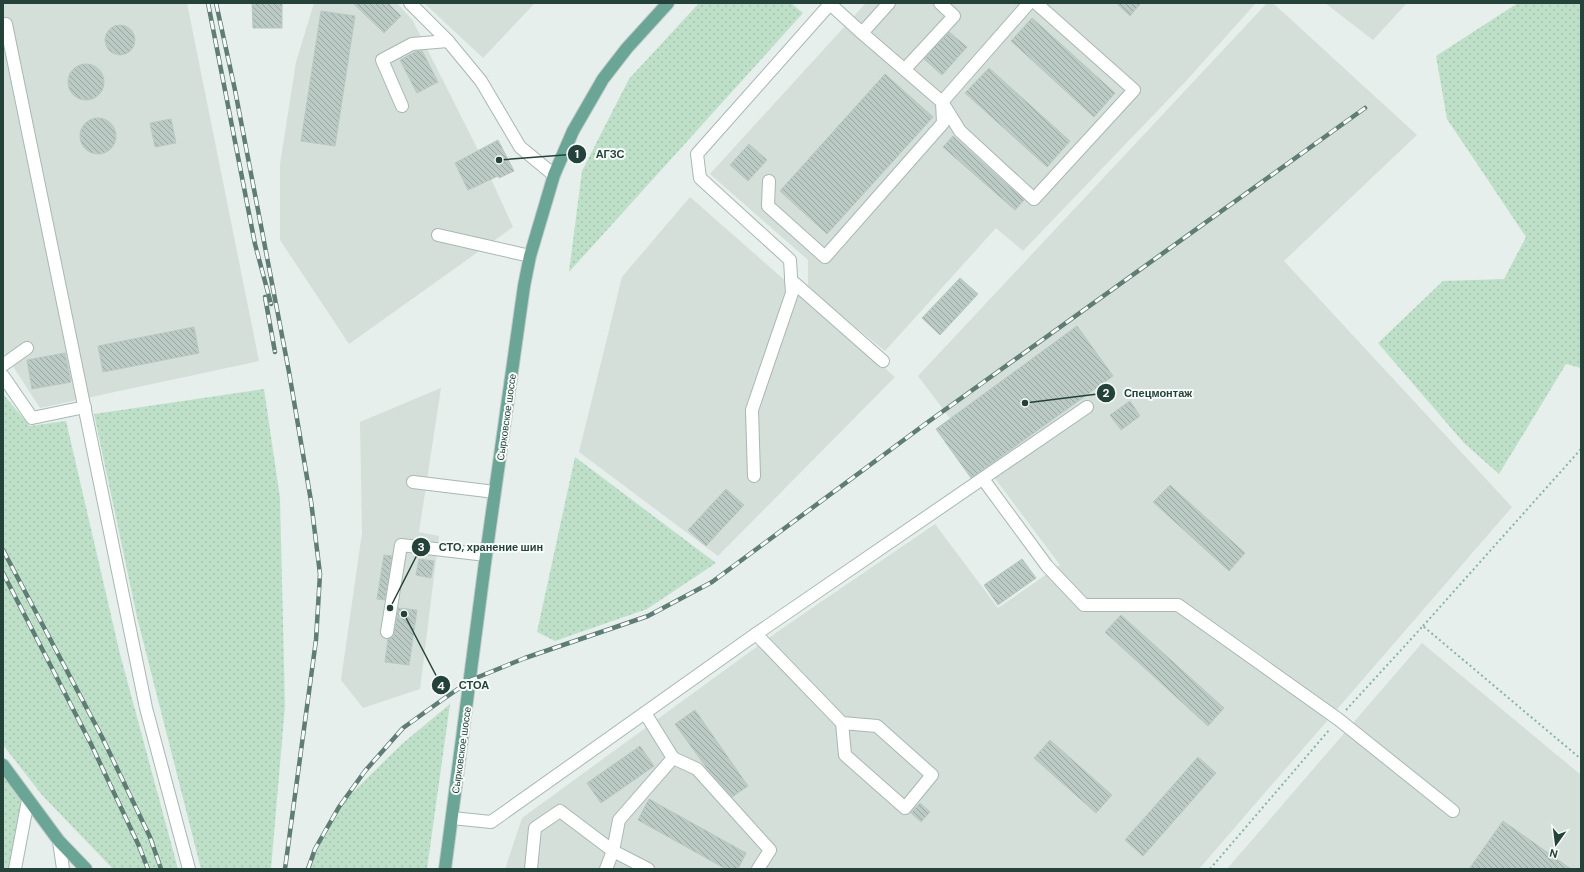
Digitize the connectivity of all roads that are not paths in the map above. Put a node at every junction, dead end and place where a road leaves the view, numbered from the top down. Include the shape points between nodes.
1 (410, 3) edge
2 (668, 3) edge
3 (830, 3) edge
4 (889, 3) edge
5 (940, 3) edge
6 (1029, 3) edge
7 (1036, 3) edge
8 (6, 24) dead end
9 (862, 33) junction
10 (448, 41) junction
11 (905, 70) junction
12 (942, 102) junction
13 (402, 106) dead end
14 (554, 175) junction
15 (769, 181) dead end
16 (438, 235) dead end
17 (530, 256) junction
18 (791, 280) junction
19 (27, 348) dead end
20 (883, 361) dead end
21 (3, 365) edge
22 (3, 376) edge
23 (85, 407) junction
24 (1087, 407) dead end
25 (754, 476) dead end
26 (983, 479) junction
27 (413, 482) dead end
28 (495, 492) junction
29 (486, 555) junction
30 (387, 632) dead end
31 (756, 634) junction
32 (645, 713) junction
33 (842, 723) junction
34 (673, 758) junction
35 (3, 766) edge
36 (28, 800) junction
37 (1453, 811) dead end
38 (452, 818) junction
39 (59, 841) junction
40 (613, 851) junction
41 (15, 869) edge
42 (63, 869) edge
43 (86, 869) edge
44 (189, 869) edge
45 (445, 869) edge
46 (531, 869) edge
47 (606, 869) edge
48 (648, 869) edge
49 (758, 869) edge

1 - 10 lane
2 - 14 main road, Сырковское шоссе via 603,79 573,131
3 - 9 lane
3 - 18 lane via 697,154 700,178 790,260
4 - 9 lane
5 - 11 lane via 954,16
6 - 12 lane
7 - 12 lane via 1134,90 1034,199 960,131
8 - 23 lane
9 - 11 lane
10 - 13 lane via 412,44 382,60
10 - 14 lane via 481,81 520,147
11 - 12 lane
12 - 15 lane via 943,123 825,257 768,206
14 - 17 main road, Сырковское шоссе
16 - 17 lane
17 - 28 main road, Сырковское шоссе
18 - 20 lane
18 - 25 lane via 792,293 752,410
19 - 21 lane
22 - 23 lane via 32,418
23 - 44 lane via 146,708
24 - 26 lane
26 - 31 lane
26 - 37 lane via 1047,566 1084,605 1178,605 1338,719
27 - 28 lane
28 - 29 main road, Сырковское шоссе
29 - 30 lane via 401,545
29 - 38 main road, Сырковское шоссе
31 - 32 lane
31 - 33 lane
32 - 34 lane
32 - 38 lane via 491,822
33 - 33 lane via 877,726 932,775 905,808 845,755
34 - 40 lane via 618,820
34 - 49 lane via 697,769 770,850
35 - 36 main road
36 - 39 main road
36 - 41 lane
38 - 45 main road, Сырковское шоссе
39 - 42 lane
39 - 43 main road
40 - 46 lane via 560,811 534,828
40 - 47 lane
40 - 48 lane

